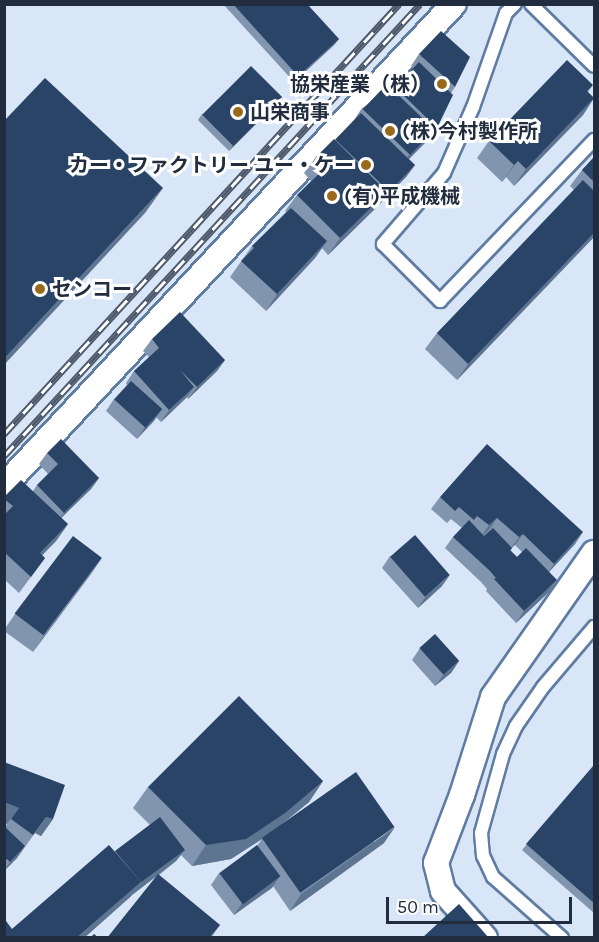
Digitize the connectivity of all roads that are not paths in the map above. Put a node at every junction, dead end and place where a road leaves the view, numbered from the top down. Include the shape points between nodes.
1 (454, 4) edge
2 (515, 4) edge
3 (531, 4) edge
4 (594, 66) edge
5 (594, 140) edge
6 (4, 486) edge
7 (594, 553) edge
8 (594, 627) edge
9 (485, 938) edge
10 (562, 938) edge

1 - 6 street
2 - 5 lane via 506,13 473,107 444,173 383,244 440,301
3 - 4 lane
7 - 9 street via 493,697 436,863 443,891
8 - 10 lane via 516,726 502,754 481,833 483,856 494,877

